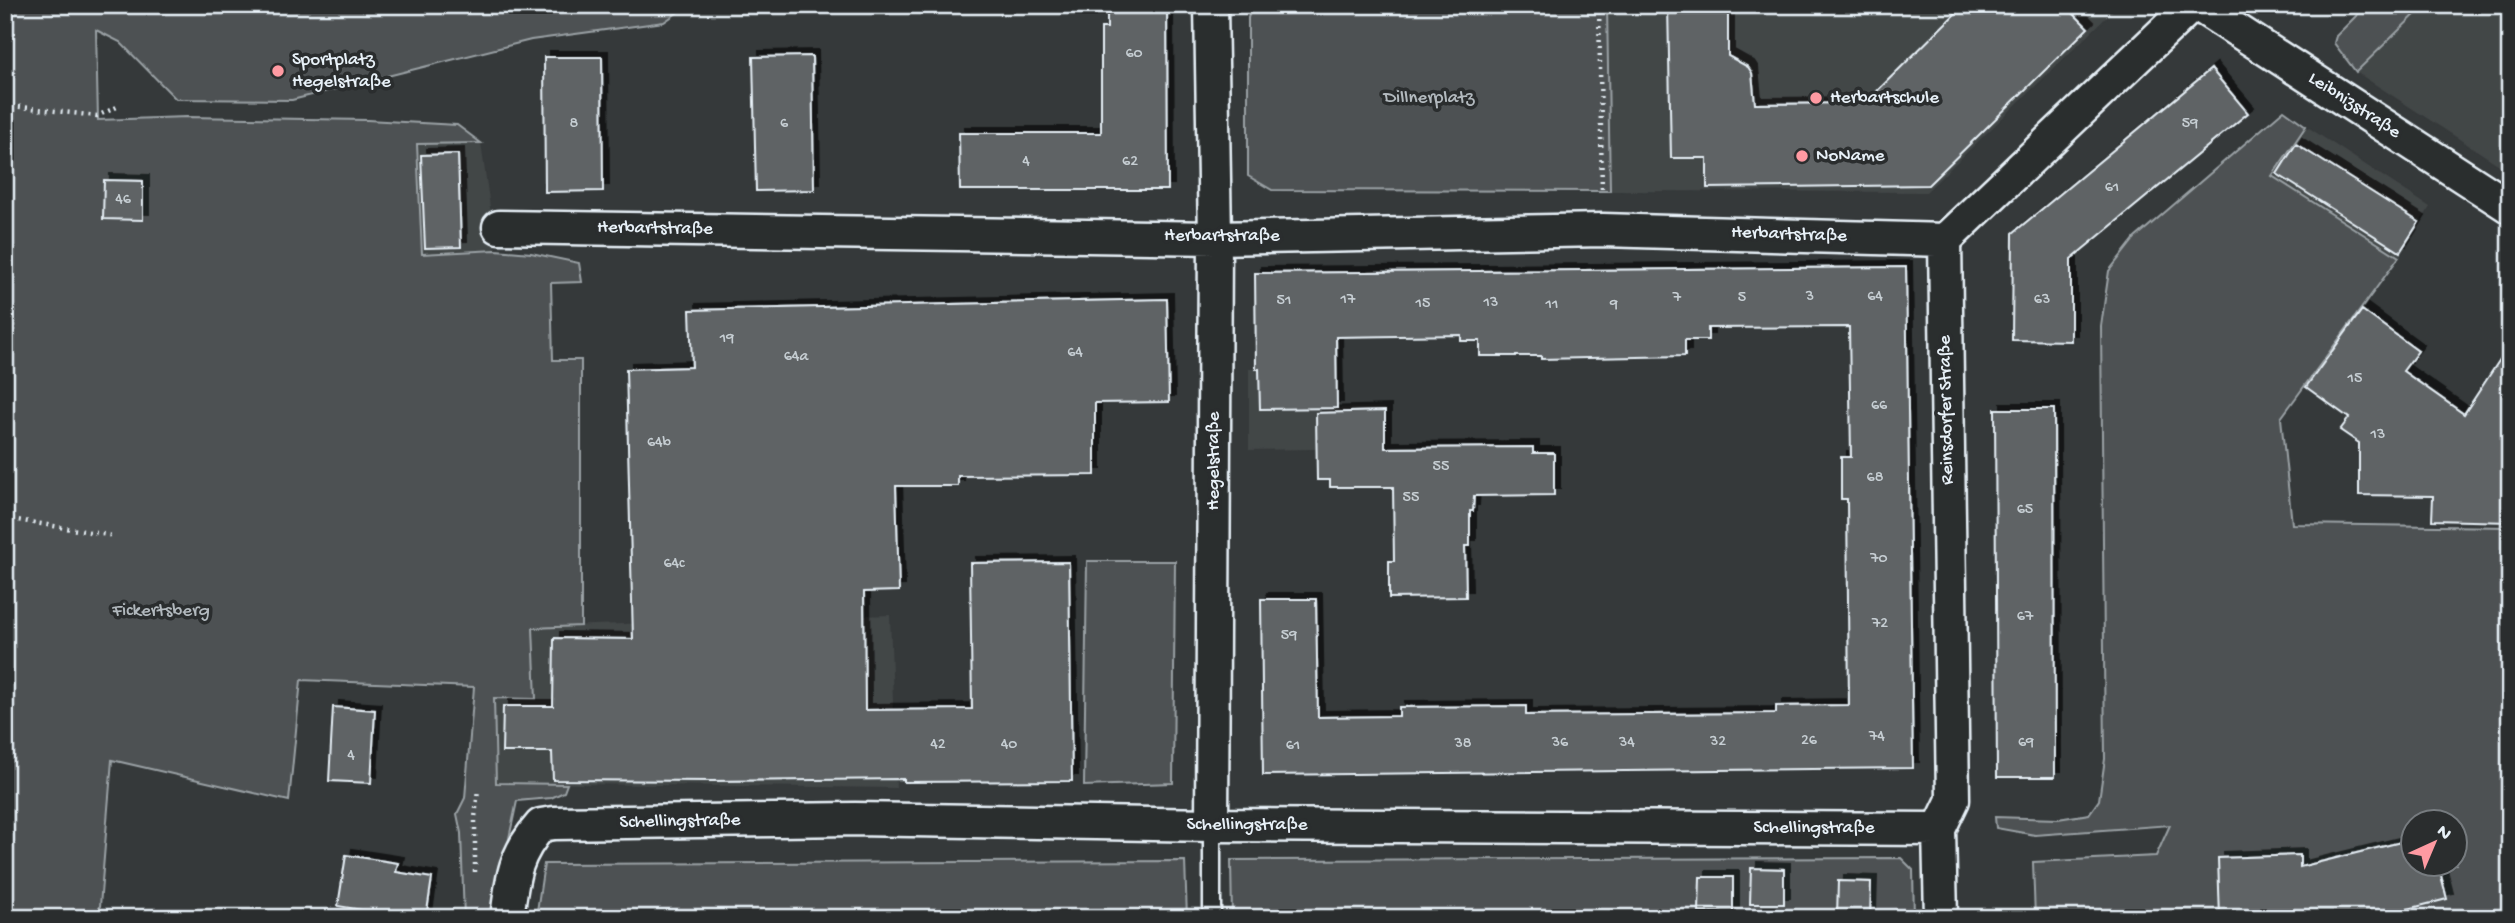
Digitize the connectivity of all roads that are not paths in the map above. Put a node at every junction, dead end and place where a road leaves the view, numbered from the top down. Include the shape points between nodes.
1 (1211, 5) edge
2 (2192, 5) edge
3 (2198, 5) edge
4 (2510, 207) edge
5 (499, 227) dead end
6 (1215, 238) junction
7 (1945, 240) junction
8 (1212, 825) junction
9 (1939, 829) junction
10 (507, 918) edge
11 (1212, 918) edge
12 (1941, 918) edge

1 - 6 street, Hegelstraße
2 - 7 street
3 - 4 street, Leibnizstraße
5 - 6 street, Herbartstraße
6 - 7 street, Herbartstraße via 1603,230
6 - 8 street, Hegelstraße
7 - 9 street, Reinsdorfer Straße via 1953,800
8 - 9 street, Schellingstraße
8 - 10 street, Schellingstraße via 855,819 541,825 525,843 512,881
8 - 11 lane, Hegelstraße
9 - 12 street, Reinsdorfer Straße

